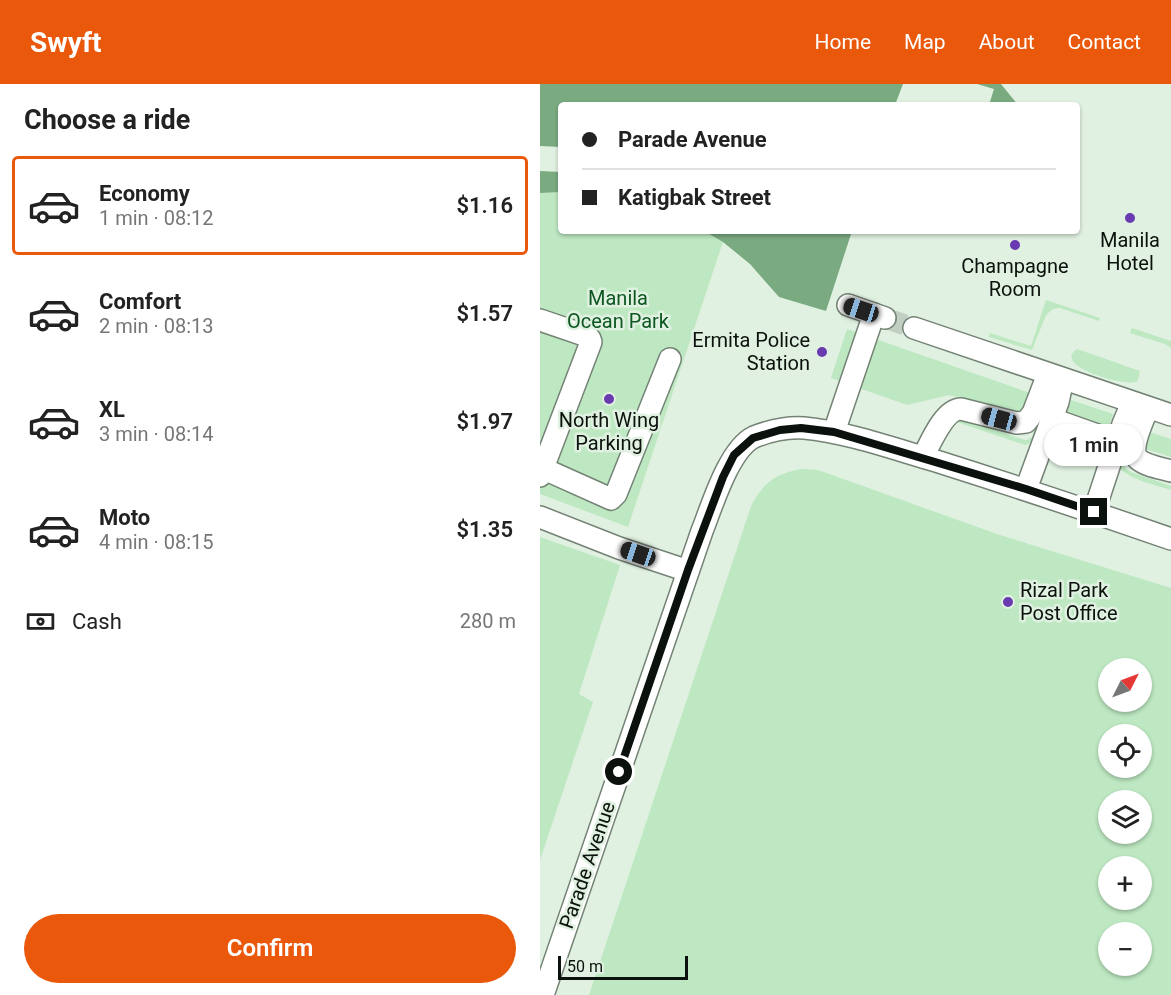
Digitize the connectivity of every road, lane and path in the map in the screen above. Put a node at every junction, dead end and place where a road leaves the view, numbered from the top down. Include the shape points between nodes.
1 (848, 305) dead end
2 (540, 320) edge
3 (914, 328) tunnel mouth
4 (670, 358) dead end
5 (1055, 377) junction
6 (1140, 405) junction
7 (1171, 415) edge
8 (1052, 419) junction
9 (834, 432) junction
10 (1117, 442) junction
11 (923, 457) junction
12 (1171, 471) edge
13 (542, 472) edge
14 (1026, 489) junction
15 (1094, 512) junction
16 (540, 517) edge
17 (1171, 539) edge
18 (688, 570) junction
19 (543, 995) edge

1 - 9 street via 880,316
2 - 13 street via 587,336 591,342
3 - 5 street
4 - 13 street via 613,498
5 - 6 street
5 - 8 street via 1058,402
5 - 11 street via 1026,422 961,409 950,412
6 - 7 street
6 - 10 street
6 - 12 street via 1135,454 1141,461
8 - 10 street
8 - 14 street
9 - 11 street
9 - 18 street, Parade Avenue via 780,430 753,438 734,455
10 - 15 street
11 - 14 street
14 - 15 street
15 - 17 street
16 - 18 street
18 - 19 street, Parade Avenue

